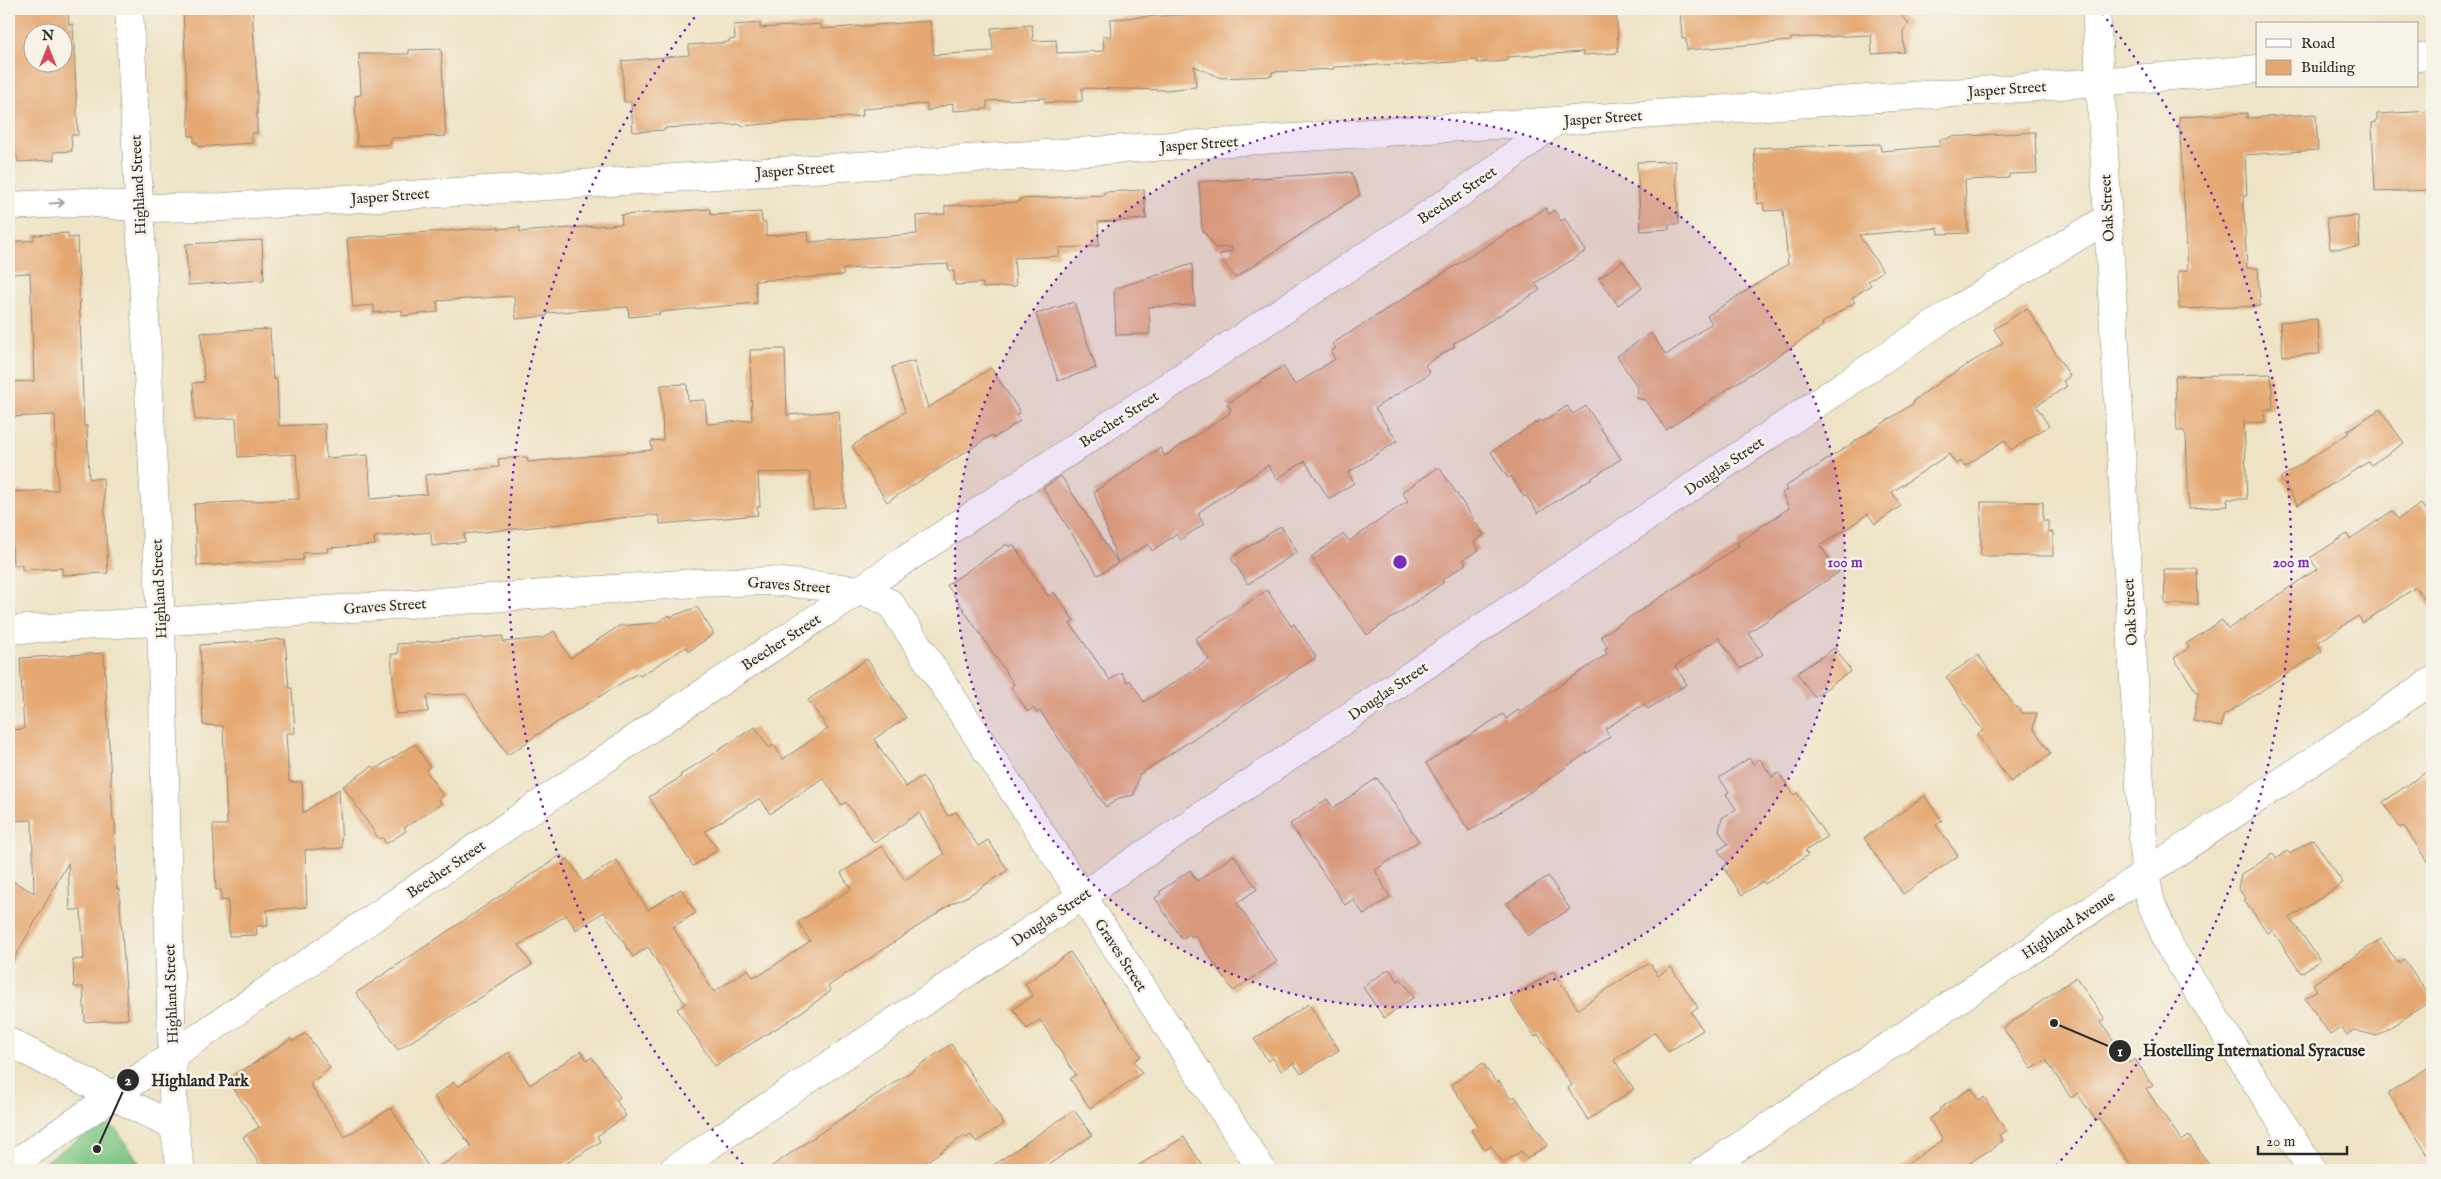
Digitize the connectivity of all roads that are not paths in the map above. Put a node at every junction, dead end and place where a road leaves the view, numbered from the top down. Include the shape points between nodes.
1 (129, 9) edge
2 (2096, 9) edge
3 (2432, 56) edge
4 (2418, 57) edge
5 (2256, 69) edge
6 (2100, 81) junction
7 (1556, 121) junction
8 (9, 206) edge
9 (140, 208) junction
10 (2107, 219) junction
11 (861, 590) junction
12 (161, 622) junction
13 (9, 630) edge
14 (2432, 681) edge
15 (2145, 874) junction
16 (1082, 896) junction
17 (9, 1042) edge
18 (173, 1056) junction
19 (114, 1096) junction
20 (174, 1127) junction
21 (9, 1166) edge
22 (181, 1170) edge
23 (673, 1170) edge
24 (1262, 1170) edge
25 (1704, 1170) edge
26 (2312, 1170) edge

1 - 9 street, Highland Street
2 - 6 street, Oak Street
3 - 4 street
5 - 6 street, Jasper Street
6 - 7 street, Jasper Street
6 - 10 street, Oak Street
7 - 9 street, Jasper Street via 223,206
7 - 11 street, Beecher Street via 1480,180
8 -> 9 street, Jasper Street via 87,202
9 - 12 street, Highland Street
10 - 15 street, Oak Street
10 - 16 street, Douglas Street via 1962,306
11 - 12 street, Graves Street via 771,581 695,583
11 - 16 street, Graves Street via 890,603
11 - 18 street, Beecher Street via 661,721
12 - 13 street, Graves Street
12 - 18 street, Highland Street
14 - 15 street, Highland Avenue
15 - 25 street, Highland Avenue
15 - 26 street, Oak Street via 2151,903 2170,947
16 - 23 street, Douglas Street
16 - 24 street, Graves Street
17 - 19 street
18 - 19 street, Beecher Street
18 - 20 street, Highland Street
19 - 20 street
19 - 21 street, Beecher Street
20 - 22 street, Highland Street

